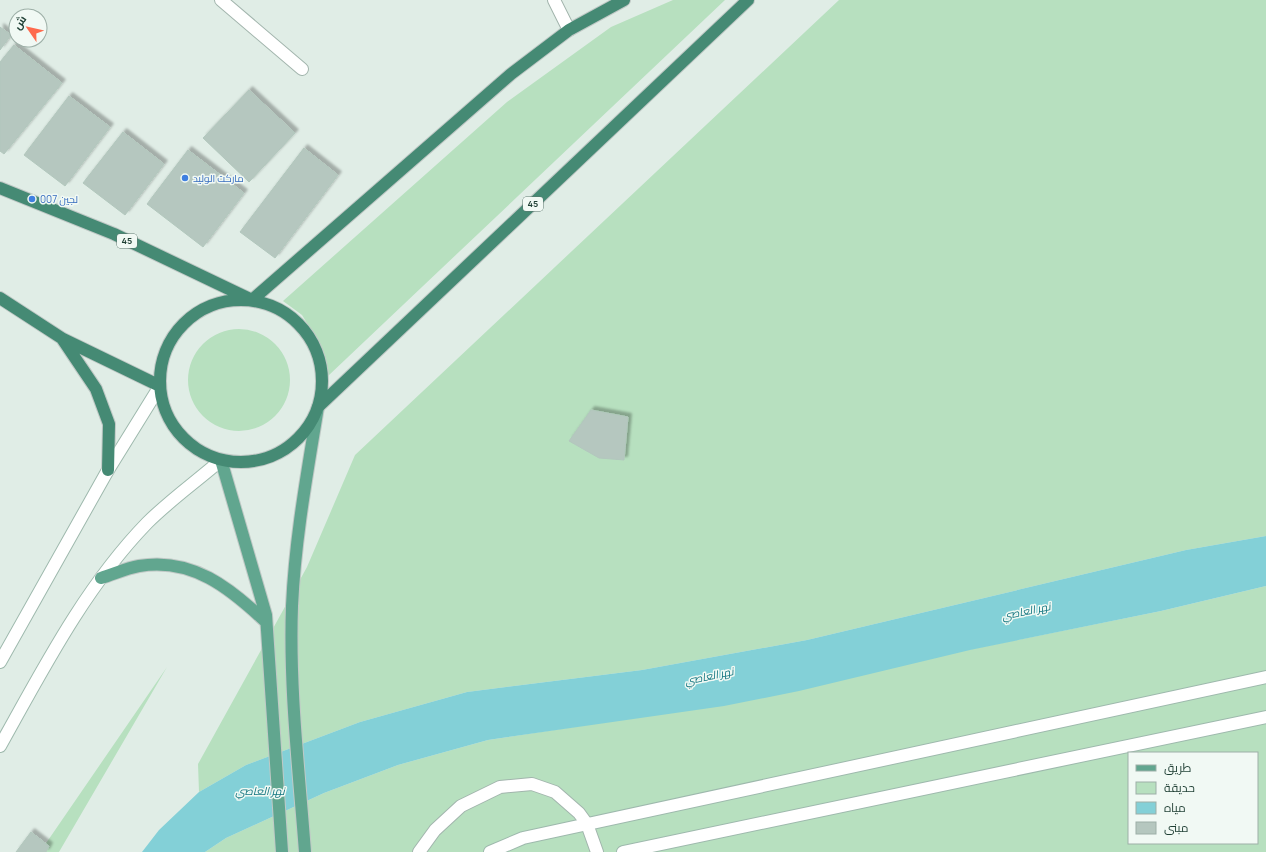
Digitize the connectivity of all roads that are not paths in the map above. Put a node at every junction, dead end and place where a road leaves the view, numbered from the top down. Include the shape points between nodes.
1 (222, 0) edge
2 (554, 0) edge
3 (624, 0) edge
4 (748, 0) edge
5 (569, 30) junction
6 (302, 69) dead end
7 (0, 188) edge
8 (0, 298) edge
9 (252, 300) junction
10 (63, 339) junction
11 (160, 386) junction
12 (318, 407) junction
13 (221, 460) junction
14 (108, 470) junction
15 (101, 578) junction
16 (266, 622) junction
17 (0, 662) edge
18 (1266, 677) edge
19 (1266, 717) edge
20 (0, 746) edge
21 (586, 824) junction
22 (282, 852) edge
23 (305, 852) edge
24 (419, 852) edge
25 (490, 852) edge
26 (597, 852) edge
27 (623, 852) edge

1 - 6 main road
2 - 5 main road
3 - 5 highway
4 - 12 highway, 45
5 - 9 highway via 511,74
7 - 9 highway, 45 via 114,234
8 - 10 highway
9 - 11 highway via 234,300 212,305 194,315 179,329 168,346
9 - 12 highway via 271,305 289,315 304,329 315,346 321,365 323,386
10 - 11 highway
10 - 14 highway via 96,389 110,424
11 - 13 highway via 164,406 173,425 186,440 202,452
11 - 14 main road
12 - 13 highway via 310,424 297,440 280,452 262,460
12 - 23 main road via 297,533 292,607 294,694
13 - 15 main road via 148,523
13 - 16 main road
14 - 17 main road
15 - 16 main road via 139,566 173,565 208,576 240,597
15 - 20 main road via 51,655
16 - 22 main road
18 - 21 main road
19 - 27 main road
21 - 24 main road via 579,813 555,792 532,784 500,787 461,806 435,830
21 - 25 main road via 523,838
21 - 26 main road

